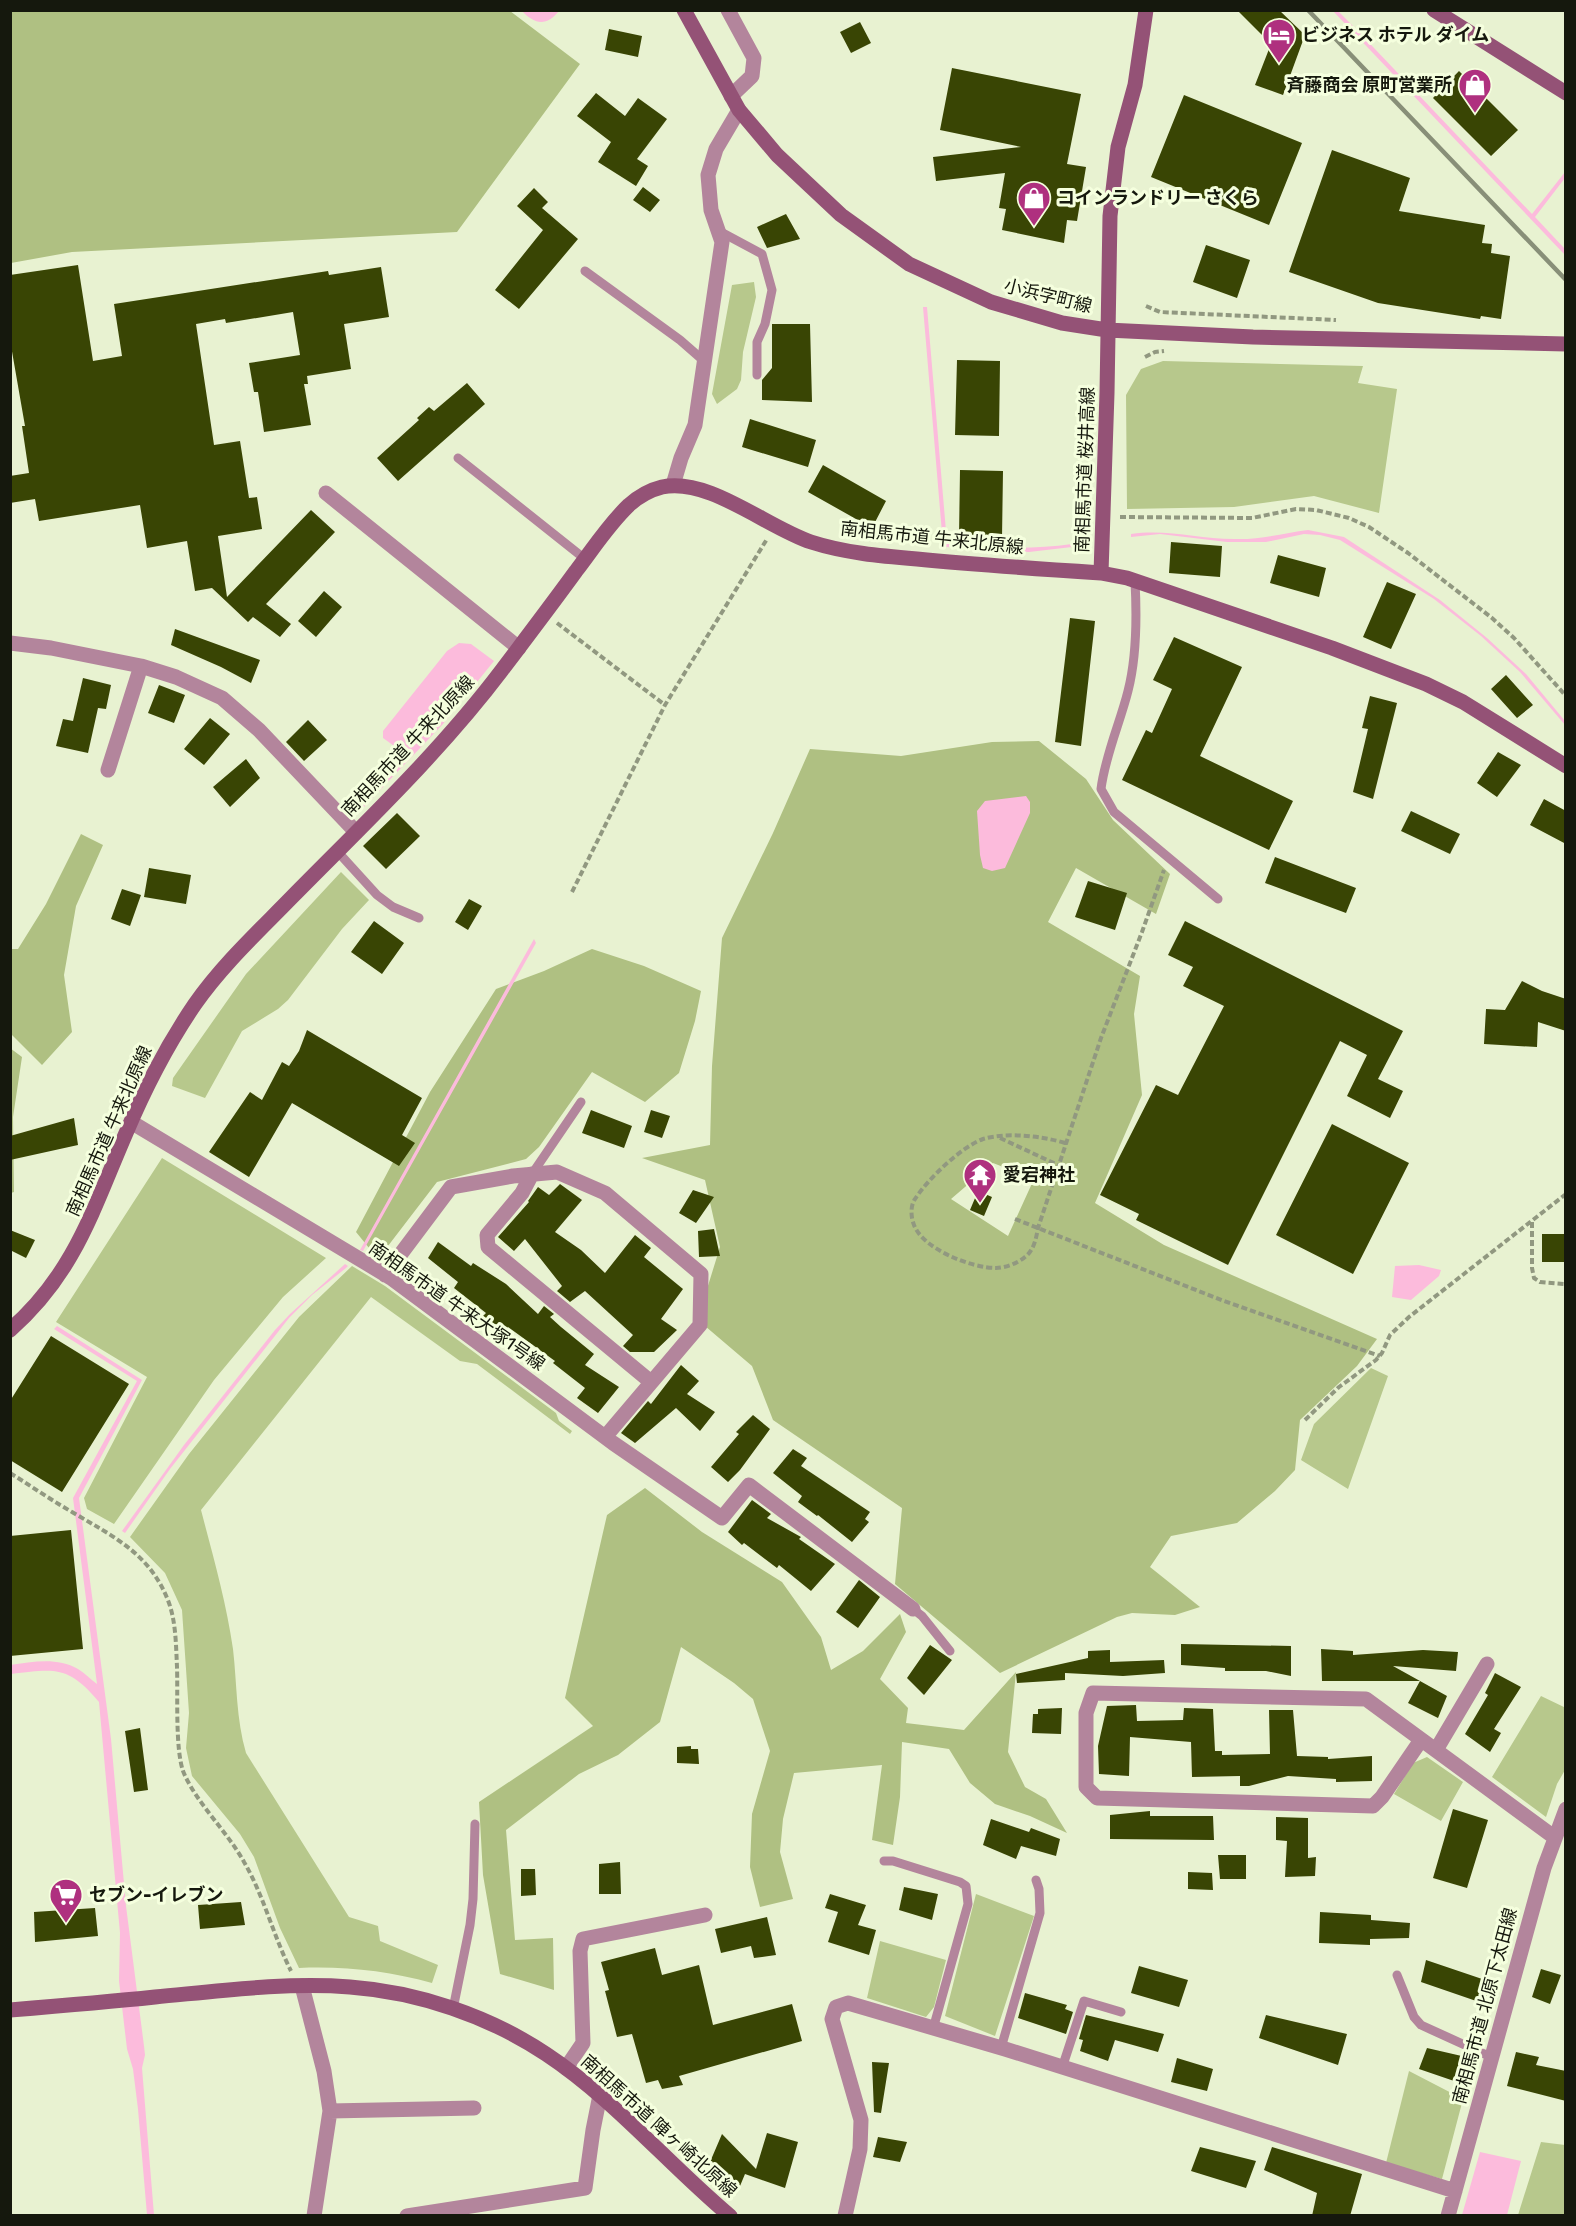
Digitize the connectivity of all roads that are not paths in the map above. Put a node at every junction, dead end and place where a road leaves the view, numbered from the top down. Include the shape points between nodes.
1 (684, 10) edge
2 (728, 10) edge
3 (1146, 10) edge
4 (1434, 10) edge
5 (1566, 93) edge
6 (735, 103) junction
7 (719, 231) junction
8 (585, 271) dead end
9 (1107, 330) junction
10 (1566, 344) edge
11 (704, 361) junction
12 (757, 375) dead end
13 (458, 458) dead end
14 (673, 485) junction
15 (326, 493) dead end
16 (585, 559) junction
17 (1101, 573) junction
18 (1136, 581) junction
19 (10, 643) edge
20 (519, 648) junction
21 (141, 666) junction
22 (1566, 766) edge
23 (108, 770) dead end
24 (356, 831) junction
25 (337, 851) junction
26 (1218, 899) dead end
27 (419, 918) dead end
28 (581, 1102) dead end
29 (130, 1122) junction
30 (532, 1174) junction
31 (384, 1275) junction
32 (10, 1330) edge
33 (651, 1382) junction
34 (605, 1437) junction
35 (913, 1609) joint
36 (950, 1651) dead end
37 (1487, 1664) dead end
38 (1421, 1740) junction
39 (1436, 1750) junction
40 (1566, 1809) edge
41 (475, 1824) dead end
42 (1554, 1837) junction
43 (884, 1861) dead end
44 (1036, 1880) dead end
45 (705, 1916) dead end
46 (1397, 1975) dead end
47 (302, 1986) junction
48 (453, 2008) junction
49 (10, 2010) edge
50 (1121, 2012) dead end
51 (933, 2029) junction
52 (1001, 2048) junction
53 (1491, 2057) junction
54 (566, 2068) junction
55 (1062, 2068) junction
56 (600, 2095) junction
57 (474, 2108) dead end
58 (330, 2111) junction
59 (1455, 2191) junction
60 (508, 2208) edge
61 (716, 2210) edge
62 (430, 2214) edge
63 (314, 2216) edge
64 (407, 2216) edge
65 (730, 2216) edge
66 (845, 2216) edge
67 (1448, 2216) edge

1 - 6 street, 小浜字町線
2 - 6 street via 754,58 752,76
3 - 9 street, 南相馬市道 桜井高線 via 1113,185
4 - 5 street
6 - 7 street via 708,175 711,210
6 - 9 street, 小浜字町線 via 777,155 841,215 909,264 991,302 1062,323
7 - 11 street via 722,242
7 - 12 lane via 762,254 772,290 757,342
8 - 11 lane
9 - 10 street, 小浜字町線
9 - 17 street, 南相馬市道 桜井高線
11 - 14 street via 695,425
13 - 16 lane
14 - 16 street, 南相馬市道 牛来北原線 via 642,495 629,505
14 - 17 street, 南相馬市道 牛来北原線 via 705,490 823,546 967,564
15 - 20 street
16 - 20 street, 南相馬市道 牛来北原線
17 - 18 street, 南相馬市道 桜井高線
18 - 22 street, 南相馬市道 桜井高線 via 1425,684 1463,702
18 - 26 lane via 1133,668 1101,789 1114,812
19 - 21 street
20 - 24 street, 南相馬市道 牛来北原線 via 458,725
21 - 23 street
21 - 24 street via 222,698 259,730
24 - 25 street, 南相馬市道 牛来北原線
25 - 27 lane via 377,895
25 - 29 street, 南相馬市道 牛来北原線 via 244,946 197,1002 161,1059
28 - 30 lane
29 - 31 street, 南相馬市道 牛来大塚1号線
29 - 32 street, 南相馬市道 牛来北原線 via 75,1252 52,1287
30 - 31 street via 451,1187
30 - 33 street via 522,1193 487,1235 488,1247
30 - 33 street via 557,1172 605,1193 702,1274 700,1325
31 - 34 street, 南相馬市道 牛来大塚1号線
33 - 34 street
34 - 35 street, 南相馬市道 牛来大塚1号線 via 722,1518 749,1485
35 - 36 lane
37 - 39 street
38 - 38 street via 1366,1699 1093,1693 1086,1713 1086,1787 1097,1798 1373,1806
38 - 39 street
39 - 42 street
40 - 42 street, 南相馬市道 北原下太田線
41 - 48 lane via 470,1925
42 - 53 street, 南相馬市道 北原下太田線
43 - 51 lane via 966,1886 968,1904
44 - 52 lane via 1040,1913
45 - 54 street via 583,1939 583,2043
46 - 53 lane via 1421,2025
47 - 48 street, 南相馬市道 陣ヶ崎北原線 via 378,1990
47 - 49 street, 南相馬市道 陣ヶ崎北原線
47 - 58 street
48 - 54 street, 南相馬市道 陣ヶ崎北原線 via 518,2037
50 - 55 lane via 1084,2001
51 - 52 street
51 - 66 street via 855,2003 840,2004 832,2012 861,2121 861,2140
52 - 55 street
53 - 59 street, 南相馬市道 北原下太田線
54 - 56 street, 南相馬市道 陣ヶ崎北原線
55 - 59 street
56 - 60 street via 585,2188
56 - 61 street, 南相馬市道 陣ヶ崎北原線
57 - 58 street
58 - 63 street
59 - 67 street, 南相馬市道 北原下太田線
60 - 62 street
61 - 65 street, 南相馬市道 陣ヶ崎北原線
62 - 64 street

